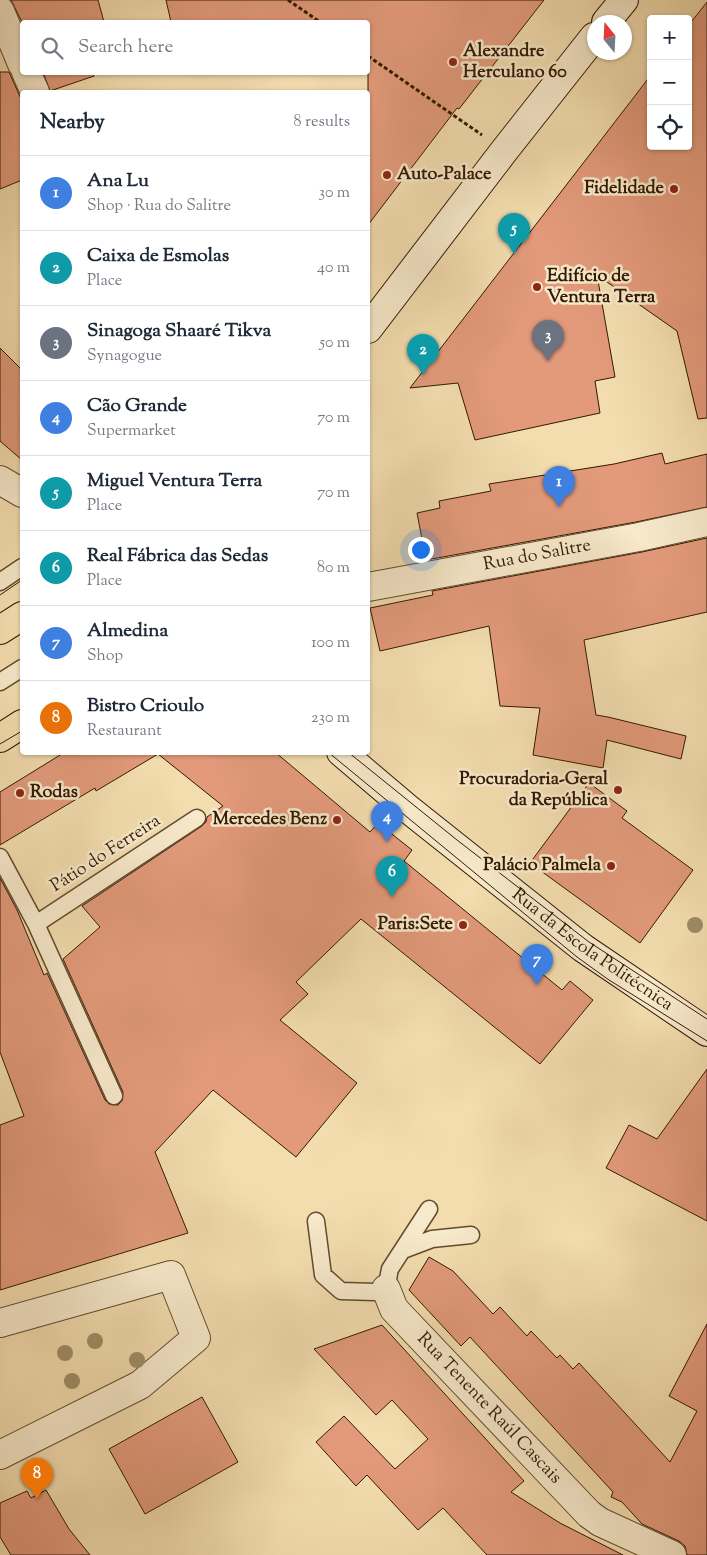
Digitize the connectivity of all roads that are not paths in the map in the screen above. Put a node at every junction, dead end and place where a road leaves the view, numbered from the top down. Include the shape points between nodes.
1 (0, 11) edge
2 (587, 46) edge
3 (20, 59) edge
4 (27, 75) edge
5 (34, 90) edge
6 (370, 326) edge
7 (0, 480) edge
8 (20, 492) edge
9 (707, 522) edge
10 (20, 568) edge
11 (0, 582) edge
12 (370, 587) edge
13 (20, 617) edge
14 (0, 630) edge
15 (20, 669) edge
16 (0, 682) edge
17 (20, 725) edge
18 (0, 738) edge
19 (344, 755) edge
20 (197, 818) dead end
21 (0, 857) edge
22 (36, 924) junction
23 (707, 1032) edge
24 (114, 1096) dead end
25 (429, 1209) dead end
26 (316, 1221) dead end
27 (470, 1235) dead end
28 (403, 1250) junction
29 (386, 1289) junction
30 (0, 1323) edge
31 (0, 1455) edge
32 (672, 1555) edge

1 - 3 street
2 - 6 street
4 - 5 street
7 - 8 street
9 - 12 street, Rua do Salitre
10 - 11 lane
13 - 14 main road
15 - 16 lane
17 - 18 main road
19 - 23 street, Rua da Escola Politécnica via 583,948
20 - 22 lane, Pátio do Ferreira
21 - 22 lane
22 - 24 lane
25 - 28 lane
26 - 29 lane via 323,1275 341,1291
27 - 28 lane via 432,1239
28 - 29 lane via 390,1269
29 - 32 street, Rua Tenente Raúl Cascais via 394,1309 589,1514
30 - 31 street via 170,1275 196,1338 140,1385

